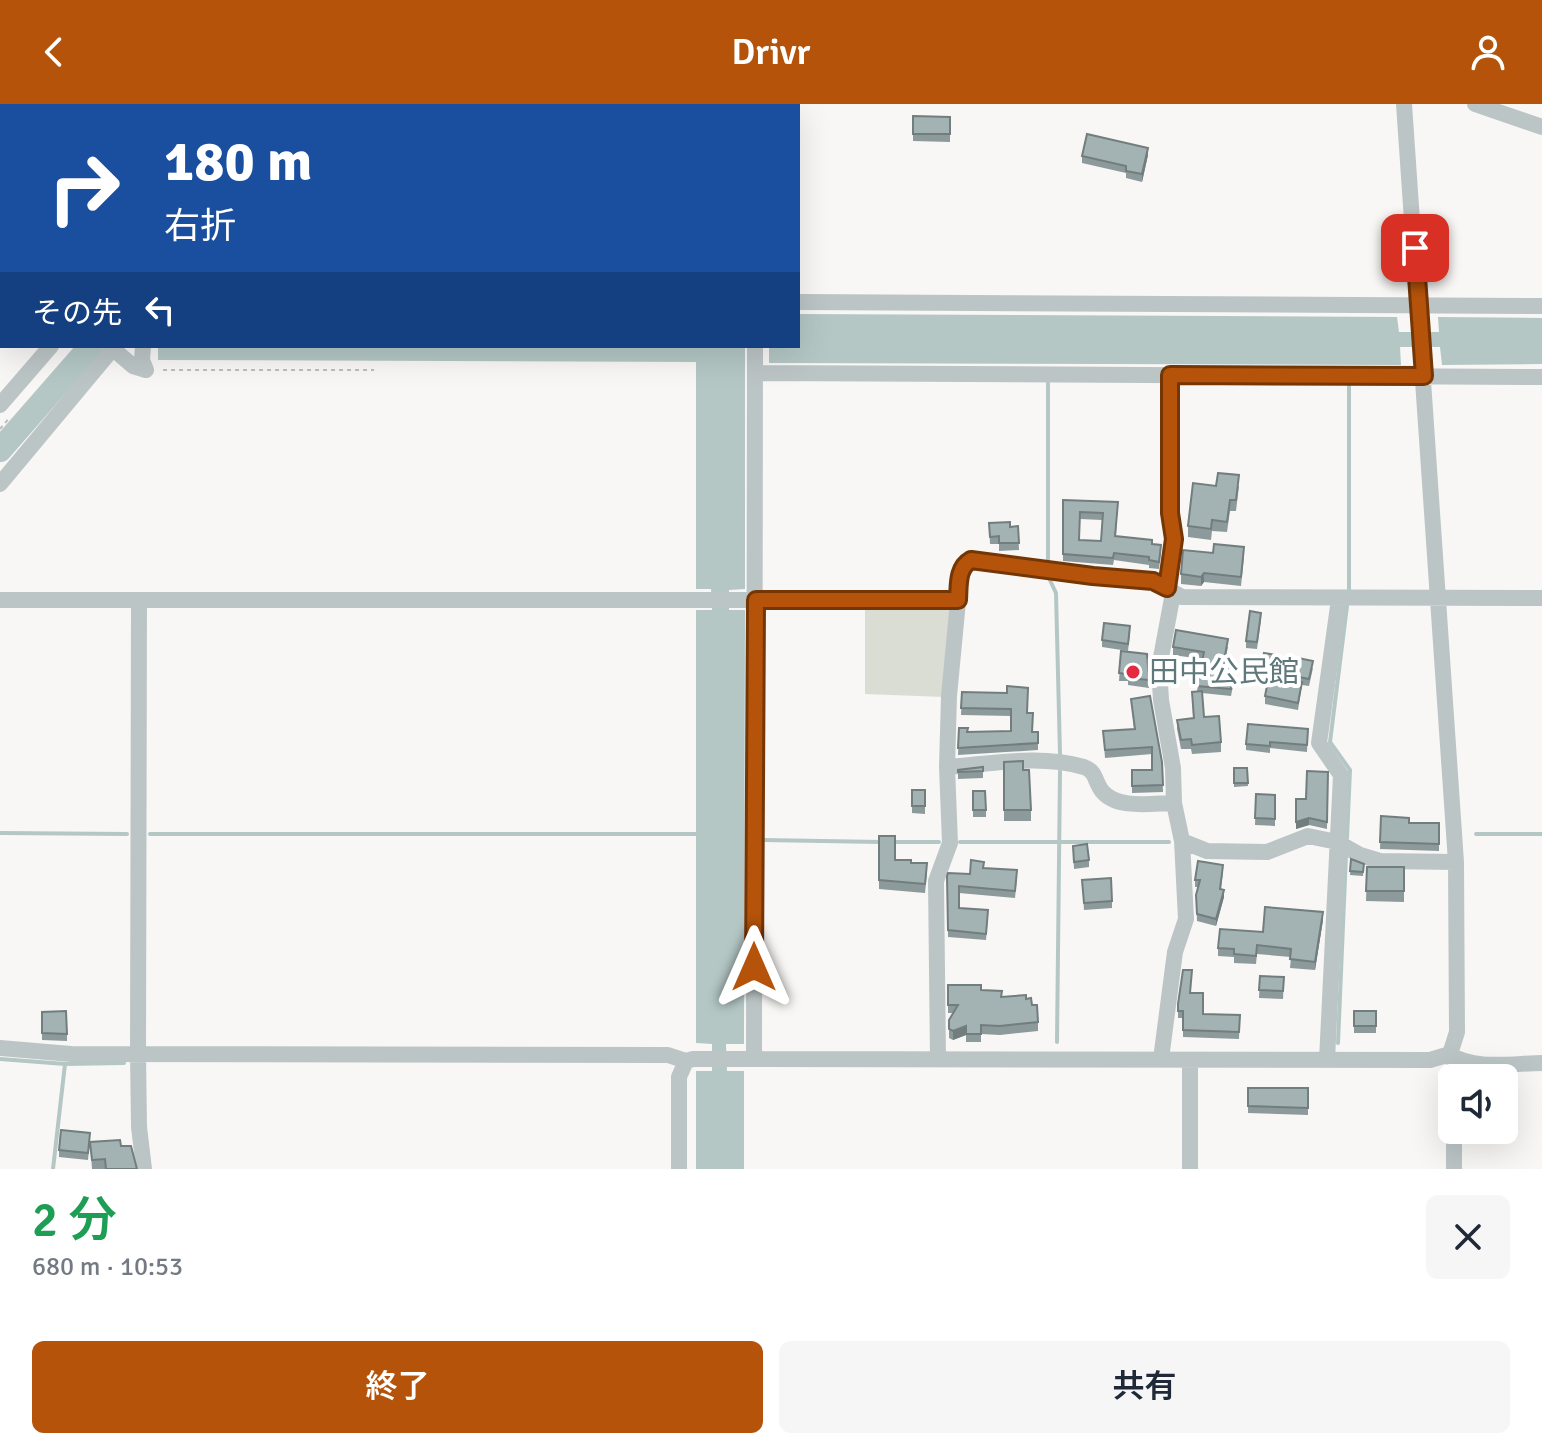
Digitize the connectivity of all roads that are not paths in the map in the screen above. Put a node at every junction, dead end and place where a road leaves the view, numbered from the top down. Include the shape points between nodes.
1 (1404, 104) edge
2 (1475, 104) edge
3 (1542, 127) edge
4 (800, 302) edge
5 (1419, 306) junction
6 (1542, 306) edge
7 (49, 348) edge
8 (113, 348) edge
9 (115, 348) edge
10 (143, 348) edge
11 (755, 348) edge
12 (755, 373) junction
13 (1170, 375) junction
14 (1424, 376) junction
15 (1542, 377) edge
16 (0, 405) edge
17 (0, 484) edge
18 (1170, 591) junction
19 (1439, 598) junction
20 (1542, 598) edge
21 (1339, 599) junction
22 (0, 600) edge
23 (139, 600) junction
24 (756, 600) junction
25 (958, 600) junction
26 (947, 767) junction
27 (1174, 803) junction
28 (1182, 841) junction
29 (1337, 842) junction
30 (1456, 862) junction
31 (0, 1048) edge
32 (138, 1054) junction
33 (1452, 1056) junction
34 (754, 1058) junction
35 (938, 1059) junction
36 (1161, 1059) junction
37 (1190, 1060) junction
38 (1327, 1060) junction
39 (686, 1061) junction
40 (1542, 1063) edge
41 (1453, 1064) edge
42 (1454, 1144) edge
43 (144, 1169) edge
44 (679, 1169) edge
45 (1190, 1169) edge
46 (1454, 1169) edge

1 - 5 street
2 - 3 street
4 - 5 street
5 - 6 street
5 - 14 street
7 - 16 street
8 - 17 street
9 - 10 street via 133,366 146,370
11 - 12 street
12 - 13 street
12 - 24 street
13 - 14 street
13 - 18 street
14 - 15 street
14 - 19 street
18 - 21 street via 1182,597
18 - 25 street via 1153,581 971,560 961,570
18 - 27 street via 1159,668
19 - 20 street
19 - 21 street
19 - 30 street
21 - 29 street via 1319,743 1341,775
22 - 23 street
23 - 24 street
23 - 32 street
24 - 25 street
24 - 34 street
25 - 26 street
26 - 27 street via 1042,760 1086,768 1102,791 1121,802
26 - 35 street via 950,843 936,881
27 - 28 street
28 - 29 street via 1207,851 1267,852 1308,836
28 - 36 street via 1186,919 1175,952
29 - 30 street via 1380,861
29 - 38 street
30 - 33 street via 1457,1032
31 - 32 street
32 - 39 street via 668,1055
32 - 43 street
33 - 38 street
33 - 40 street via 1474,1063
33 - 41 street
34 - 35 street
34 - 39 street
35 - 36 street
36 - 37 street
37 - 38 street
37 - 45 street
39 - 44 street via 679,1077
42 - 46 street

